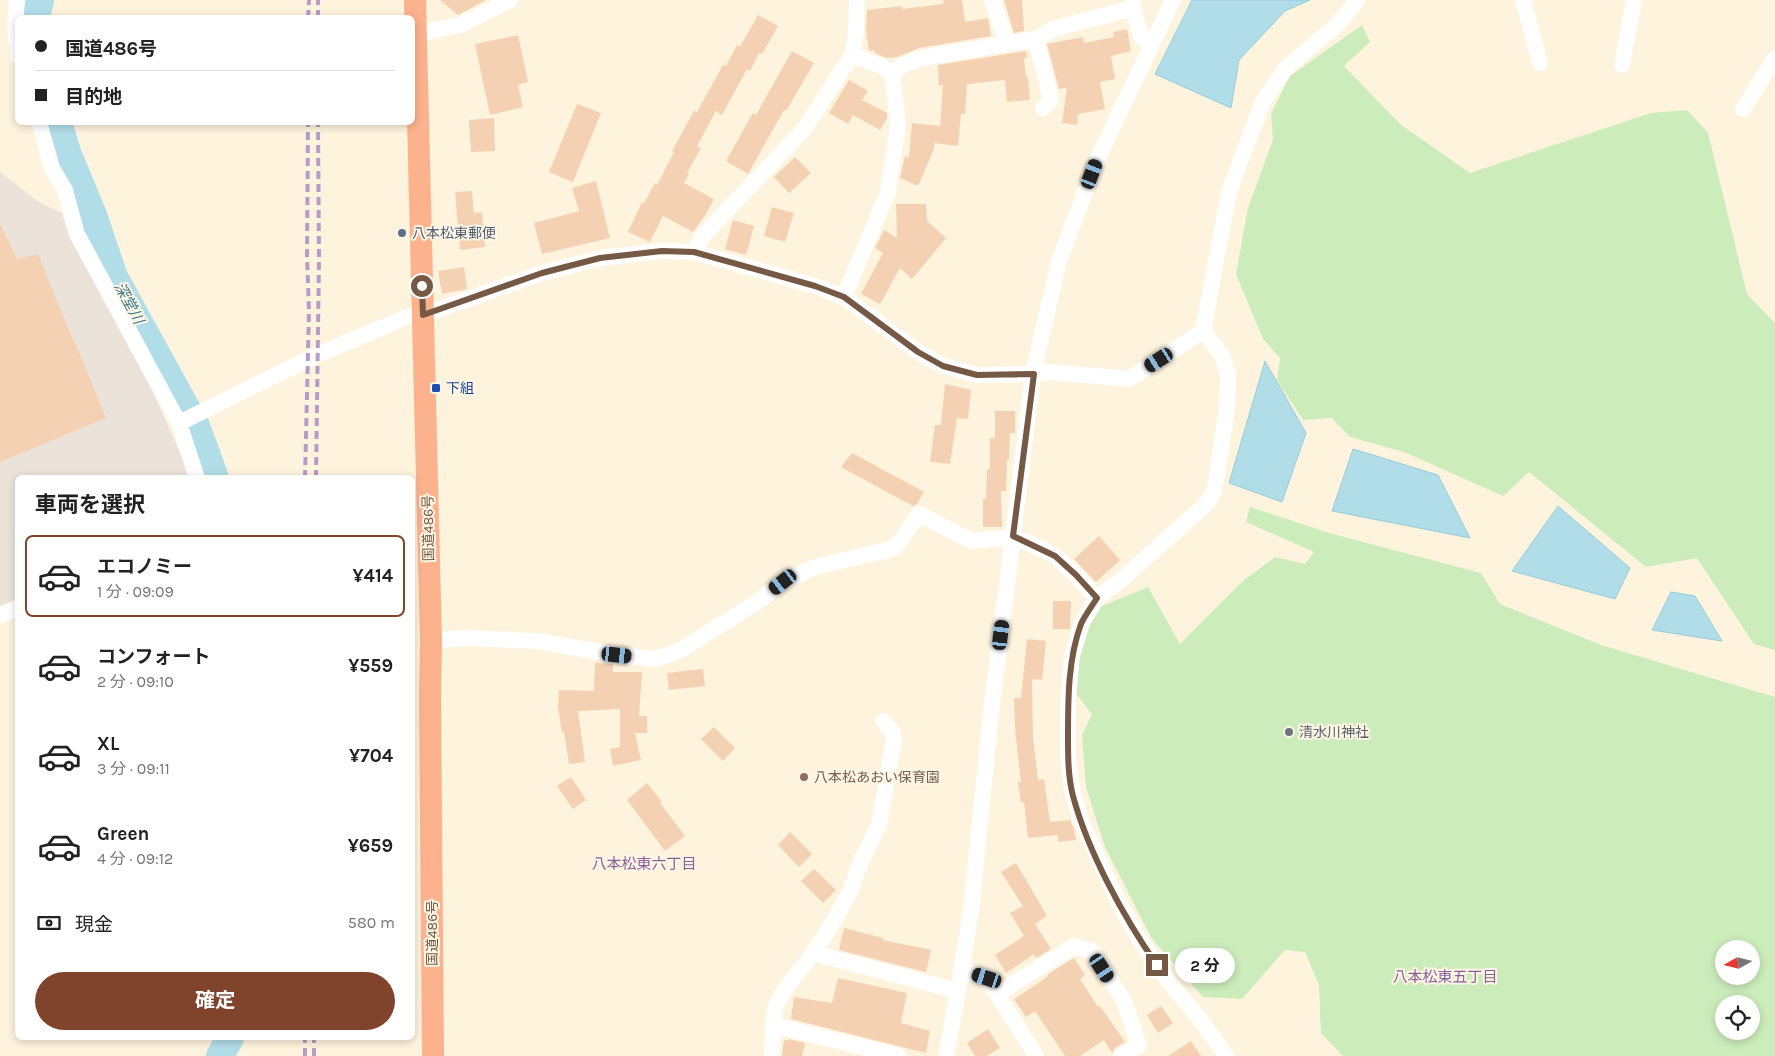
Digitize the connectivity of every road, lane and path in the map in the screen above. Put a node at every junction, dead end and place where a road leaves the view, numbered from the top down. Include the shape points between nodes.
1 (17, 0) edge
2 (416, 0) edge
3 (510, 0) edge
4 (857, 0) edge
5 (992, 0) edge
6 (1174, 0) edge
7 (1357, 0) edge
8 (1523, 0) edge
9 (1634, 0) edge
10 (1133, 4) edge
11 (16, 15) edge
12 (416, 36) junction
13 (1036, 39) junction
14 (1008, 43) junction
15 (1151, 46) junction
16 (852, 55) junction
17 (1775, 58) edge
18 (1540, 63) dead end
19 (1622, 65) dead end
20 (892, 73) junction
21 (1043, 108) dead end
22 (1742, 109) dead end
23 (40, 125) edge
24 (694, 252) junction
25 (844, 297) junction
26 (423, 315) junction
27 (1203, 331) junction
28 (1034, 374) junction
29 (186, 420) junction
30 (196, 475) edge
31 (1013, 536) junction
32 (1097, 598) junction
33 (15, 609) edge
34 (0, 615) edge
35 (431, 640) junction
36 (883, 721) dead end
37 (813, 953) junction
38 (962, 970) junction
39 (958, 991) junction
40 (997, 994) junction
41 (773, 1025) junction
42 (433, 1056) edge
43 (772, 1056) edge
44 (899, 1056) edge
45 (946, 1056) edge
46 (1036, 1056) edge
47 (1121, 1056) edge
48 (1226, 1056) edge

1 - 11 street
2 - 12 highway, 国道486号
3 - 12 street via 460,25
4 - 16 street
5 - 14 street
6 - 15 street
7 - 27 street via 1338,24 1286,68 1262,101 1229,192
8 - 18 street
9 - 19 street
10 - 13 street via 1053,29
10 - 15 street via 1141,36
12 - 26 highway, 国道486号
13 - 14 street
13 - 21 street via 1051,100
14 - 20 street via 921,58
15 - 28 street via 1098,156 1059,261
16 - 20 street
16 - 24 street via 805,128 702,237
17 - 22 street
20 - 25 street via 898,124 888,192
23 - 29 street via 52,168 65,190 77,234
24 - 25 street
24 - 26 street via 662,251 600,258 542,273
25 - 28 street via 918,352 943,366 977,375
26 - 29 street via 409,316 317,355
26 - 35 highway, 国道486号
27 - 28 street via 1129,379 1052,372
27 - 32 street via 1222,355 1228,374 1227,408 1212,494 1205,505
28 - 31 street
29 - 30 street
31 - 32 street via 1055,556
31 - 35 street via 972,541 920,514 895,548 816,568 783,582 681,650 655,659 538,641
31 - 38 street
32 - 48 street via 1082,623 1072,656 1068,709 1072,794 1096,858 1140,940
33 - 34 street
35 - 42 highway, 国道486号
36 - 37 street via 894,739 880,825 851,890
37 - 39 street
37 - 41 street via 776,1005
38 - 39 street
38 - 40 street via 987,978
39 - 45 street
40 - 46 street
40 - 47 street via 1074,946 1092,951 1124,1001 1139,1045
41 - 43 street
41 - 44 street

